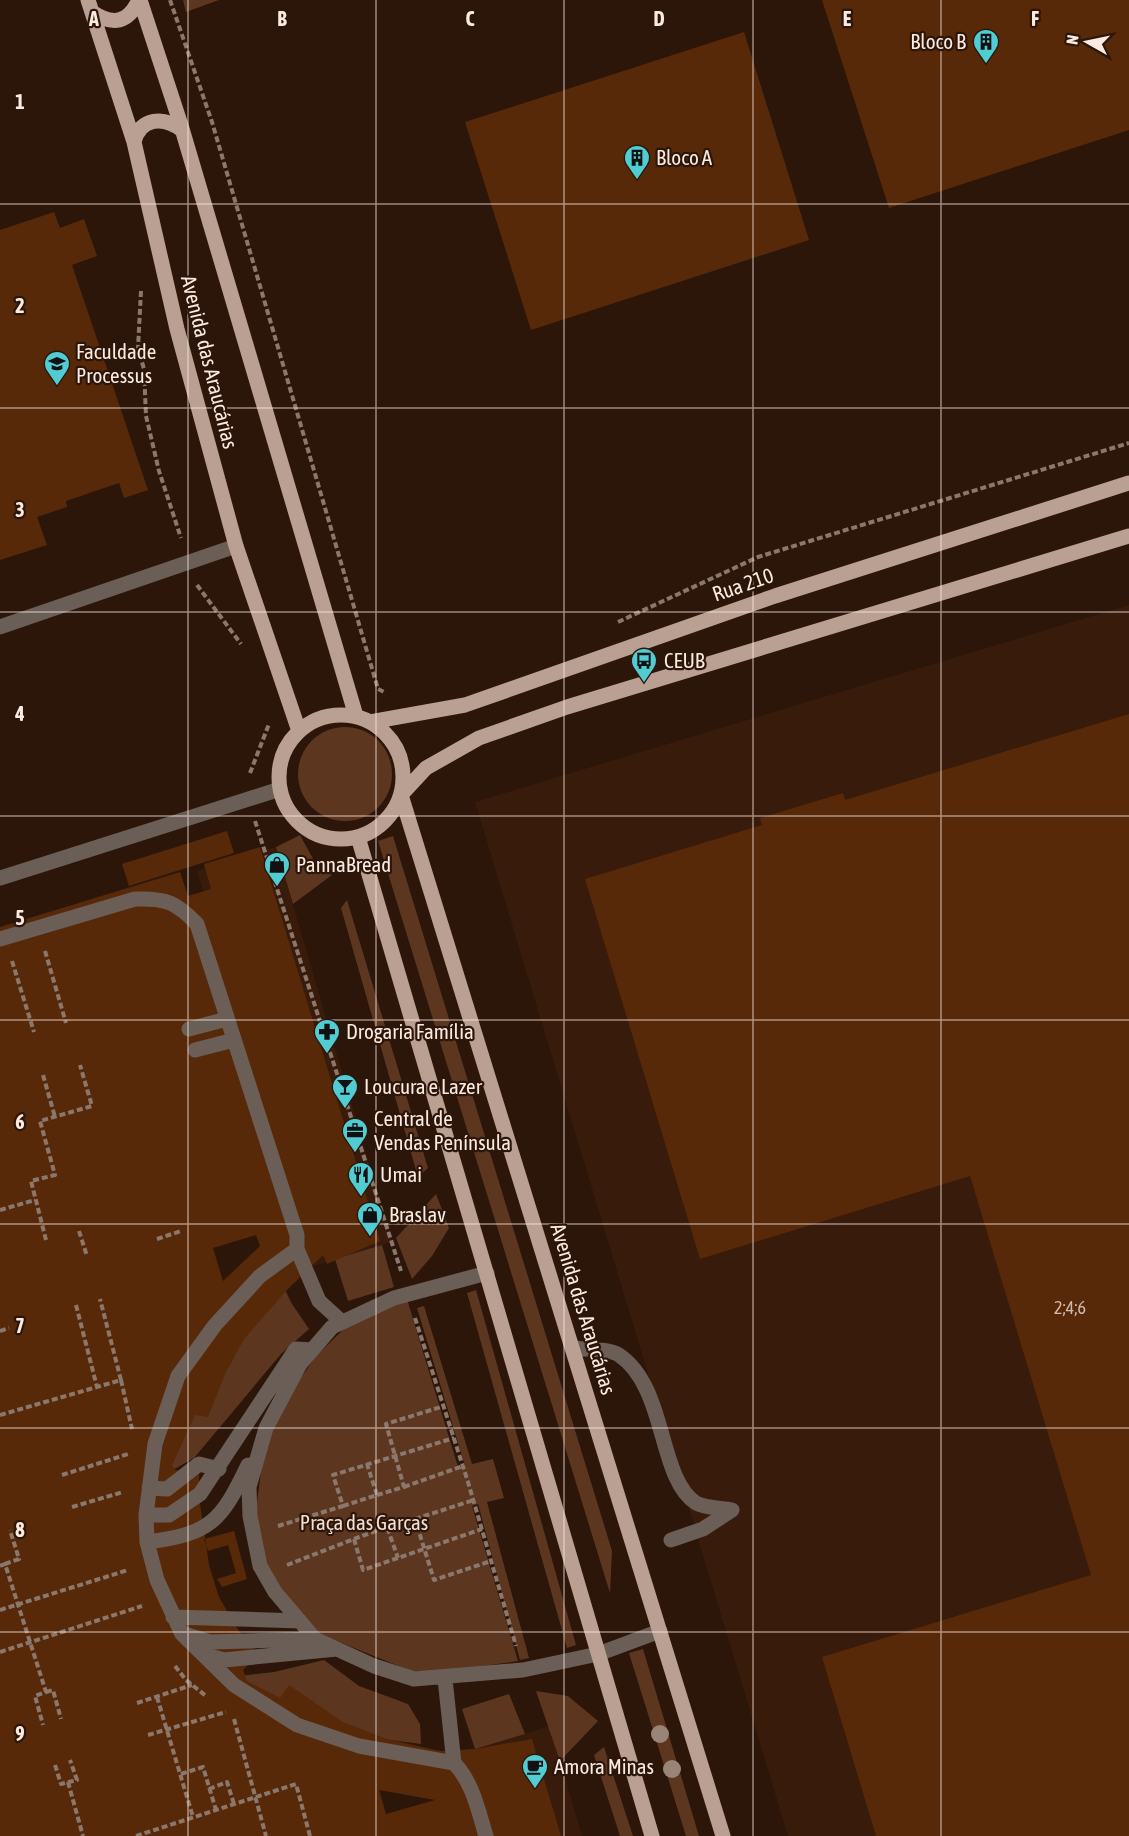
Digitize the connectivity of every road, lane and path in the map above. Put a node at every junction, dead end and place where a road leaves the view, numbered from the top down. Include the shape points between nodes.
1 (170, 0) edge
2 (140, 3) edge
3 (92, 11) edge
4 (181, 126) junction
5 (132, 138) junction
6 (142, 286) dead end
7 (1129, 443) edge
8 (1129, 483) edge
9 (180, 535) dead end
10 (1129, 537) edge
11 (236, 546) junction
12 (196, 584) dead end
13 (616, 623) dead end
14 (0, 627) edge
15 (246, 651) dead end
16 (389, 694) dead end
17 (363, 719) junction
18 (270, 722) dead end
19 (298, 731) junction
20 (280, 789) junction
21 (401, 795) junction
22 (248, 799) junction
23 (358, 837) junction
24 (0, 878) edge
25 (43, 941) dead end
26 (4, 945) edge
27 (227, 1019) junction
28 (66, 1023) dead end
29 (189, 1029) dead end
30 (34, 1032) dead end
31 (234, 1040) junction
32 (195, 1050) dead end
33 (80, 1065) dead end
34 (43, 1075) dead end
35 (55, 1117) junction
36 (35, 1200) junction
37 (0, 1210) edge
38 (79, 1231) dead end
39 (181, 1231) dead end
40 (157, 1239) dead end
41 (46, 1240) dead end
42 (297, 1249) junction
43 (87, 1256) dead end
44 (487, 1273) junction
45 (408, 1294) junction
46 (100, 1299) dead end
47 (76, 1305) dead end
48 (342, 1322) junction
49 (9, 1328) dead end
50 (0, 1331) edge
51 (573, 1348) junction
52 (312, 1350) junction
53 (121, 1380) junction
54 (97, 1387) junction
55 (444, 1406) junction
56 (0, 1415) edge
57 (266, 1428) junction
58 (133, 1432) dead end
59 (454, 1438) junction
60 (128, 1454) dead end
61 (395, 1456) junction
62 (368, 1464) junction
63 (464, 1466) junction
64 (219, 1469) junction
65 (62, 1474) dead end
66 (404, 1487) junction
67 (149, 1488) junction
68 (123, 1491) dead end
69 (377, 1495) junction
70 (474, 1500) junction
71 (343, 1506) junction
72 (72, 1507) dead end
73 (146, 1515) junction
74 (415, 1519) junction
75 (387, 1527) junction
76 (482, 1529) junction
77 (9, 1530) dead end
78 (253, 1534) junction
79 (354, 1539) junction
80 (671, 1540) dead end
81 (147, 1542) junction
82 (424, 1549) junction
83 (398, 1558) junction
84 (491, 1561) junction
85 (151, 1562) junction
86 (3, 1565) edge
87 (264, 1574) junction
88 (165, 1600) junction
89 (18, 1604) junction
90 (0, 1610) edge
91 (173, 1617) junction
92 (300, 1621) junction
93 (660, 1631) junction
94 (182, 1634) junction
95 (315, 1639) junction
96 (29, 1642) junction
97 (340, 1649) junction
98 (0, 1652) edge
99 (203, 1654) junction
100 (598, 1654) junction
101 (523, 1670) junction
102 (445, 1679) junction
103 (192, 1685) dead end
104 (46, 1692) junction
105 (157, 1697) junction
106 (137, 1703) dead end
107 (226, 1712) dead end
108 (62, 1719) dead end
109 (234, 1719) dead end
110 (43, 1725) dead end
111 (168, 1730) junction
112 (148, 1735) dead end
113 (70, 1760) dead end
114 (454, 1763) junction
115 (55, 1765) dead end
116 (181, 1774) junction
117 (68, 1782) junction
118 (209, 1789) junction
119 (255, 1796) junction
120 (234, 1804) junction
121 (216, 1810) junction
122 (193, 1817) junction
123 (158, 1829) junction
124 (83, 1836) edge
125 (136, 1836) edge
126 (158, 1836) edge
127 (266, 1836) edge
128 (310, 1836) edge
129 (486, 1836) edge
130 (652, 1836) edge
131 (723, 1836) edge

1 - 16 path via 212,122 378,689
2 - 3 main road via 129,17 119,22 106,20
2 - 4 main road, Avenida das Araucárias
3 - 5 main road, Avenida das Araucárias
4 - 5 main road via 153,121
4 - 17 main road, Avenida das Araucárias
5 - 11 main road, Avenida das Araucárias via 177,329
6 - 9 path via 138,348 144,369 146,416
7 - 13 path via 758,557
8 - 17 main road, Rua 210 via 775,596 465,705 410,717
10 - 21 main road via 567,707 479,738 426,768
11 - 14 street
11 - 19 main road, Avenida das Araucárias
12 - 15 path
17 - 19 main road via 325,717
17 - 21 main road via 387,734 399,753 404,774
18 - 22 path via 243,786
19 - 20 main road via 279,768
20 - 22 street
20 - 23 main road via 301,824 318,835 338,840
21 - 23 main road via 392,814 377,829
21 - 51 main road, Avenida das Araucárias
22 - 24 street
22 - 45 path
23 - 44 main road
25 - 28 path
26 - 27 street via 135,899 159,898 180,906 197,924
26 - 30 path
27 - 29 street
27 - 31 street
31 - 32 street
31 - 42 street via 297,1235
33 - 35 path via 92,1106
34 - 35 path
35 - 36 path via 40,1121 55,1175 31,1181
36 - 37 path
36 - 41 path
38 - 43 path
39 - 40 path
42 - 48 street via 319,1301
42 - 67 street via 260,1276 215,1325 178,1376 154,1444
44 - 45 street
44 - 100 main road
45 - 48 street
45 - 55 path
46 - 53 path
47 - 54 path
48 - 52 street via 332,1327
49 - 50 path
51 - 80 street via 617,1353 638,1373 652,1402 680,1487 697,1504 732,1510 703,1529
51 - 93 main road, Avenida das Araucárias
52 - 57 street via 300,1364
52 - 64 street via 296,1349
53 - 54 path
53 - 58 path
54 - 56 path
55 - 59 path
55 - 61 path via 387,1424
57 - 78 street via 249,1487
57 - 81 street via 229,1504 212,1521 191,1534
59 - 61 path
59 - 63 path
60 - 65 path
61 - 62 path
61 - 66 path
62 - 69 path
62 - 71 path via 333,1475
63 - 66 path
63 - 70 path
64 - 67 street via 199,1464 167,1489
64 - 73 street via 200,1494 169,1515
66 - 69 path
67 - 73 street
68 - 72 path
69 - 71 path
70 - 74 path
70 - 76 path
71 - 78 path
73 - 81 street
74 - 75 path
74 - 82 path
75 - 79 path
75 - 83 path
76 - 82 path
76 - 84 path
77 - 86 path via 19,1559
78 - 87 street
79 - 83 path via 363,1570
79 - 87 path
81 - 85 street
82 - 83 path
82 - 84 path via 434,1580
84 - 101 path
85 - 88 street
85 - 89 path
86 - 89 path
87 - 92 street
88 - 91 street
88 - 96 path
89 - 90 path
89 - 96 path
91 - 92 street
91 - 94 street
92 - 95 street
93 - 100 street
93 - 131 main road, Avenida das Araucárias
94 - 95 street via 210,1642
94 - 99 street
95 - 97 street
96 - 98 path
96 - 104 path
97 - 99 street via 224,1660
97 - 102 street via 414,1679
99 - 114 street via 234,1685 297,1725 359,1746
100 - 101 street
100 - 130 main road
101 - 102 street
102 - 114 street
103 - 105 path
104 - 108 path via 53,1690
104 - 110 path via 35,1696
105 - 106 path
105 - 111 path
107 - 111 path
109 - 119 path
111 - 112 path
111 - 116 path
113 - 117 path via 76,1780
114 - 129 street via 471,1788
115 - 117 path via 62,1784
116 - 118 path via 203,1767
116 - 122 path
117 - 124 path
118 - 120 path via 227,1782
118 - 121 path
119 - 120 path
119 - 127 path
119 - 128 path via 296,1784
120 - 121 path
121 - 122 path
122 - 123 path
123 - 125 path
123 - 126 path

